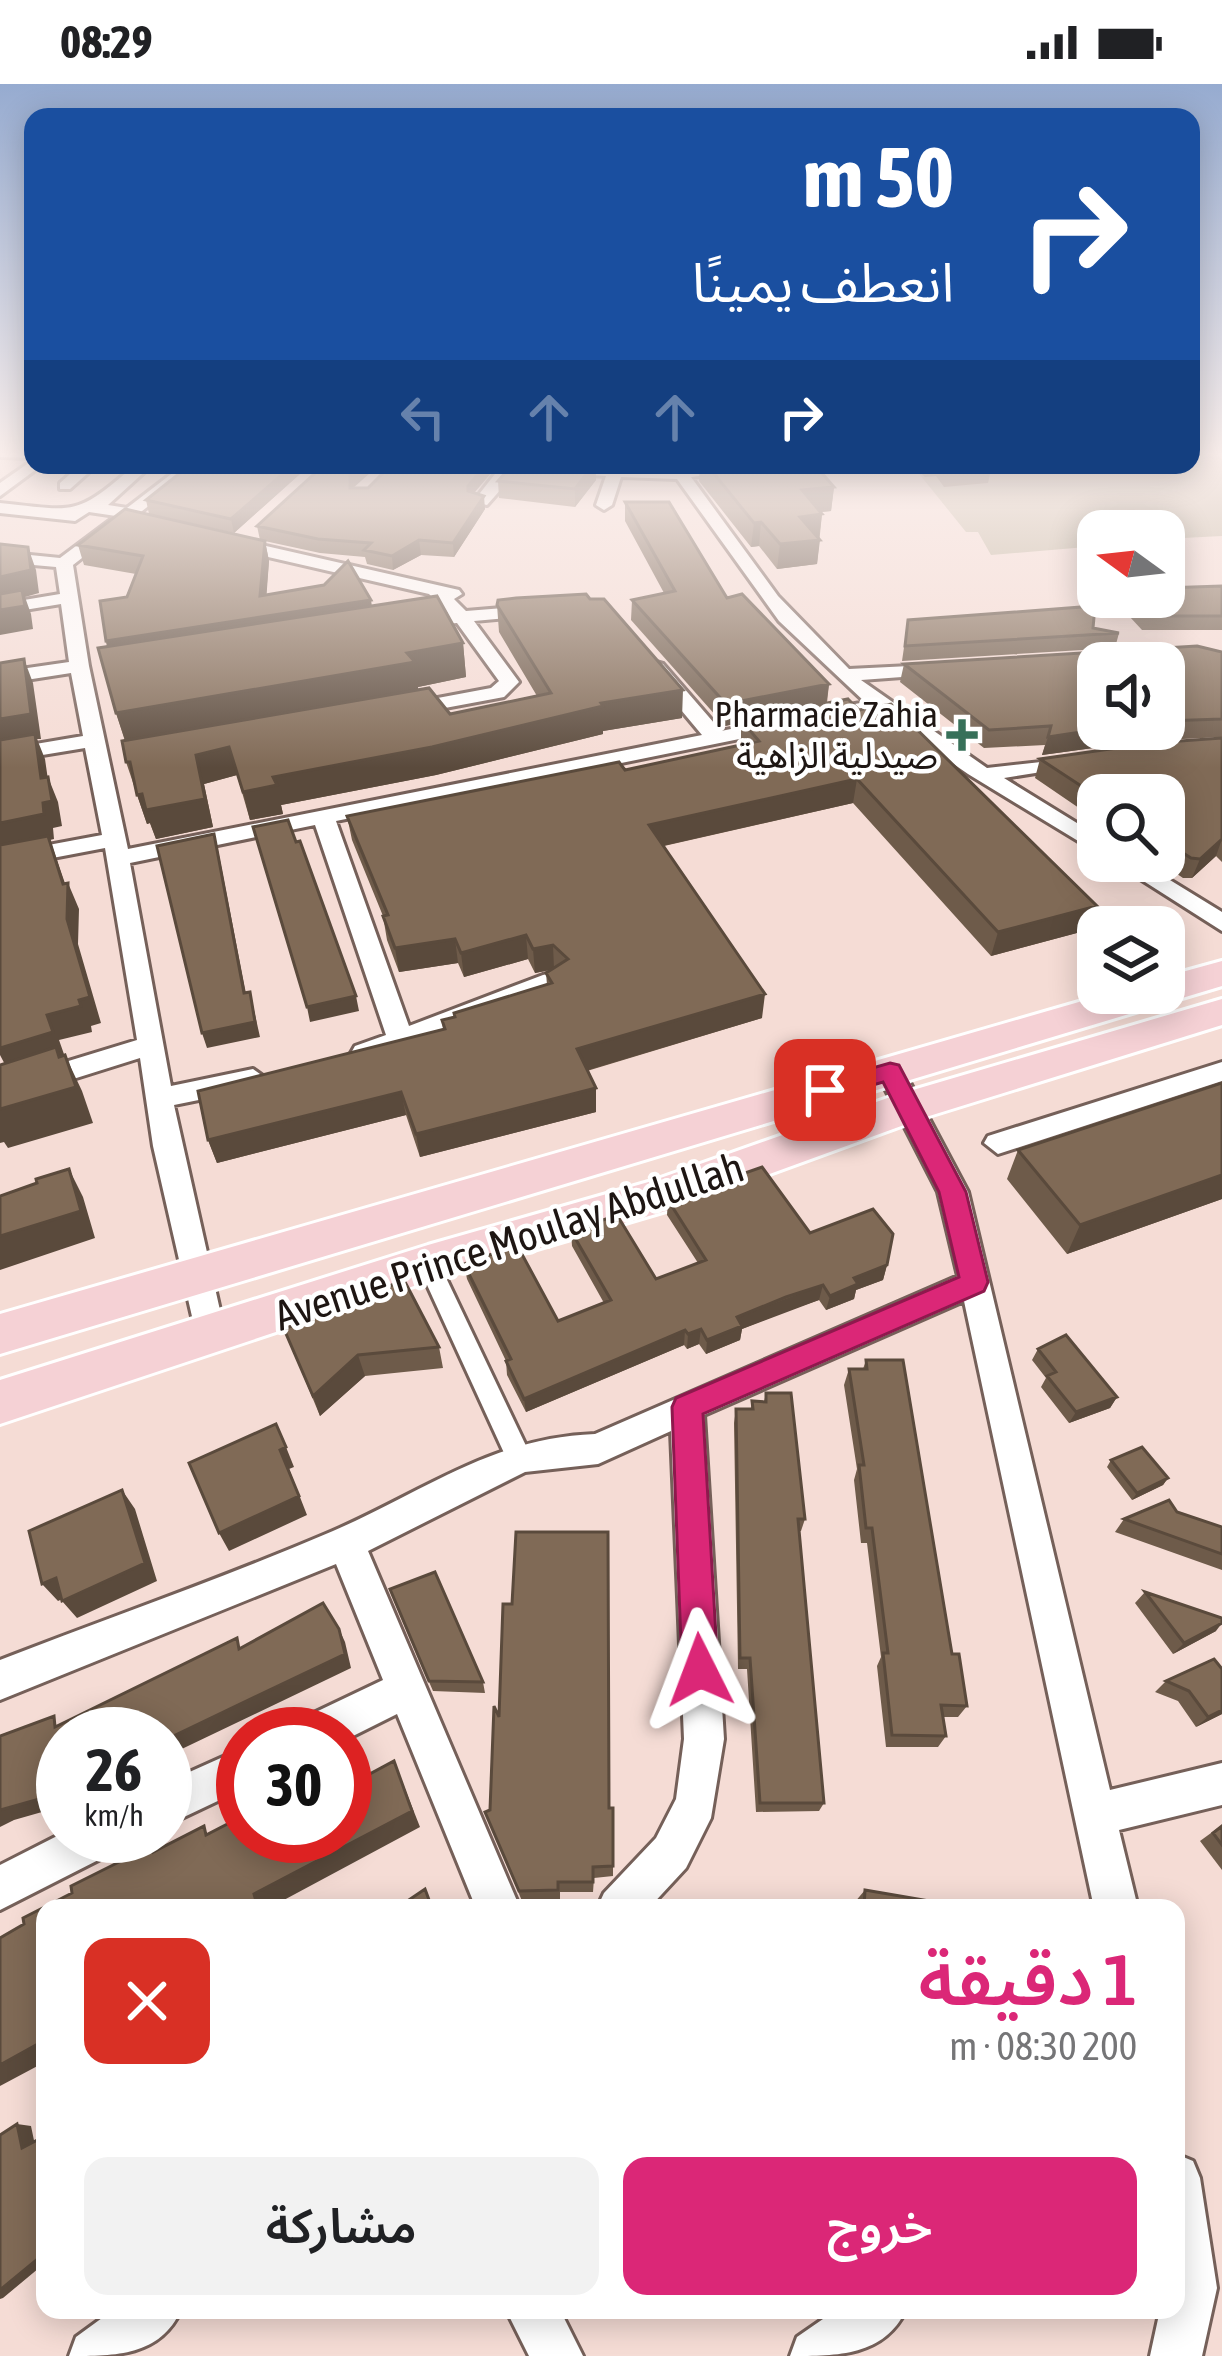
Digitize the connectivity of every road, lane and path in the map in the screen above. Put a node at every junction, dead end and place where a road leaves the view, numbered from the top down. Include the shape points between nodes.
1 (75, 556) edge
2 (285, 556) edge
3 (741, 556) edge
4 (0, 557) edge
5 (64, 563) junction
6 (436, 591) junction
7 (67, 598) junction
8 (0, 609) edge
9 (461, 616) junction
10 (388, 626) edge
11 (638, 647) edge
12 (964, 666) edge
13 (88, 672) junction
14 (847, 675) junction
15 (0, 678) edge
16 (885, 704) junction
17 (370, 716) edge
18 (715, 736) junction
19 (107, 755) junction
20 (0, 756) edge
21 (1099, 758) edge
22 (984, 775) junction
23 (324, 819) junction
24 (1077, 833) edge
25 (117, 849) junction
26 (0, 861) edge
27 (1157, 882) edge
28 (1222, 922) edge
29 (552, 981) edge
30 (1219, 987) edge
31 (1185, 989) edge
32 (1098, 1014) edge
33 (401, 1040) junction
34 (149, 1046) junction
35 (331, 1063) edge
36 (288, 1071) edge
37 (1222, 1071) edge
38 (900, 1089) junction
39 (0, 1092) edge
40 (159, 1098) junction
41 (998, 1143) dead end
42 (428, 1263) junction
43 (196, 1276) junction
44 (974, 1282) junction
45 (0, 1334) edge
46 (210, 1337) junction
47 (0, 1402) edge
48 (687, 1407) junction
49 (519, 1459) junction
50 (346, 1543) junction
51 (0, 1680) edge
52 (405, 1690) junction
53 (369, 1707) edge
54 (1222, 1784) edge
55 (1096, 1815) junction
56 (49, 1863) edge
57 (0, 1888) edge
58 (494, 1899) edge
59 (628, 1899) edge
60 (1114, 1899) edge
61 (1185, 2245) edge
62 (1185, 2315) edge
63 (143, 2319) edge
64 (537, 2319) edge
65 (867, 2319) edge
66 (1184, 2319) edge
67 (95, 2356) edge
68 (557, 2356) edge
69 (816, 2356) edge
70 (1176, 2356) edge

1 - 5 street
2 - 6 street
3 - 14 street via 785,616
4 - 5 street
5 - 7 street
6 - 9 street
6 - 9 street via 547,609
7 - 8 street
7 - 13 street
9 - 10 street
9 - 17 street via 506,688
11 - 18 street
12 - 14 street
13 - 15 street
13 - 19 street
14 - 16 street
16 - 18 street
16 - 22 street
18 - 23 street
19 - 20 street
19 - 25 street
21 - 22 street
22 - 24 street
23 - 25 street
23 - 33 street
25 - 26 street
25 - 34 street
27 - 28 street
29 - 33 street
30 - 31 main road, Avenue Prince Moulay Abdullah
30 - 38 main road, Avenue Prince Moulay Abdullah
32 - 38 main road, Avenue Prince Moulay Abdullah
33 - 35 street
34 - 39 street
34 - 40 street
36 - 40 street
37 - 41 street
38 - 42 main road, Avenue Prince Moulay Abdullah via 660,1196
38 - 43 main road, Avenue Prince Moulay Abdullah
38 - 44 street via 953,1192
40 - 43 street
42 - 46 main road, Avenue Prince Moulay Abdullah
42 - 49 street
43 - 45 main road, Avenue Prince Moulay Abdullah
43 - 46 street
44 - 48 street
44 - 55 street
46 - 47 main road, Avenue Prince Moulay Abdullah
48 - 49 street via 598,1449
48 - 59 street via 704,1739 696,1803 671,1853
49 - 50 street
50 - 51 street
50 - 52 street
52 - 53 street
52 - 58 street
54 - 55 street
55 - 60 street
56 - 57 street
61 - 62 street via 1191,2288
63 - 67 street
64 - 68 street
65 - 69 street
66 - 70 street

